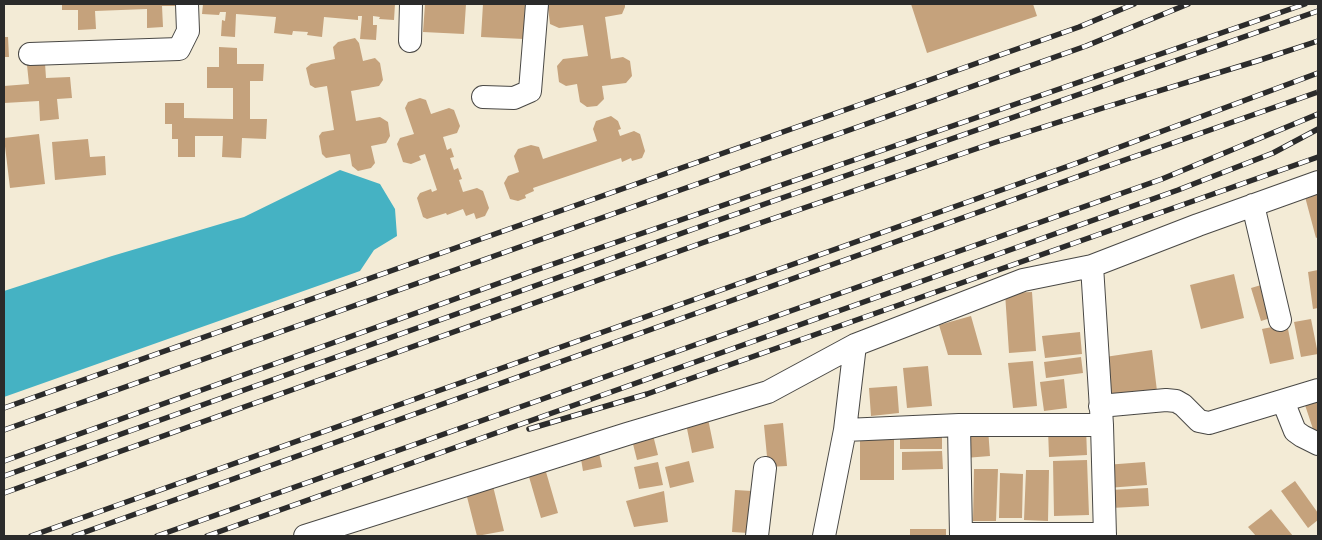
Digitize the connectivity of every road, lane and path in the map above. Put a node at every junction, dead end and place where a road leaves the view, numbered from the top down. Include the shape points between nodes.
1 (187, 4) edge
2 (411, 4) edge
3 (538, 4) edge
4 (410, 41) dead end
5 (30, 54) dead end
6 (482, 97) dead end
7 (1318, 182) edge
8 (1253, 205) junction
9 (1092, 266) junction
10 (1280, 320) dead end
11 (855, 345) junction
12 (1318, 390) edge
13 (1283, 401) junction
14 (1101, 416) junction
15 (959, 425) junction
16 (845, 430) junction
17 (1318, 444) edge
18 (765, 468) dead end
19 (961, 535) edge
20 (1106, 535) edge
21 (306, 536) edge
22 (757, 536) edge
23 (824, 536) edge

1 - 5 street via 188,31 179,49
2 - 4 street
3 - 6 street via 530,91 514,98
7 - 8 street
8 - 9 street
8 - 10 street
9 - 11 street via 1023,280
9 - 14 street
11 - 16 street
11 - 21 street via 768,392
12 - 13 street
13 - 14 street via 1209,423 1199,421 1183,405 1166,400
13 - 17 street via 1295,431
14 - 15 street
14 - 20 street
15 - 16 street
15 - 19 street
16 - 23 street
18 - 22 street
19 - 20 street

